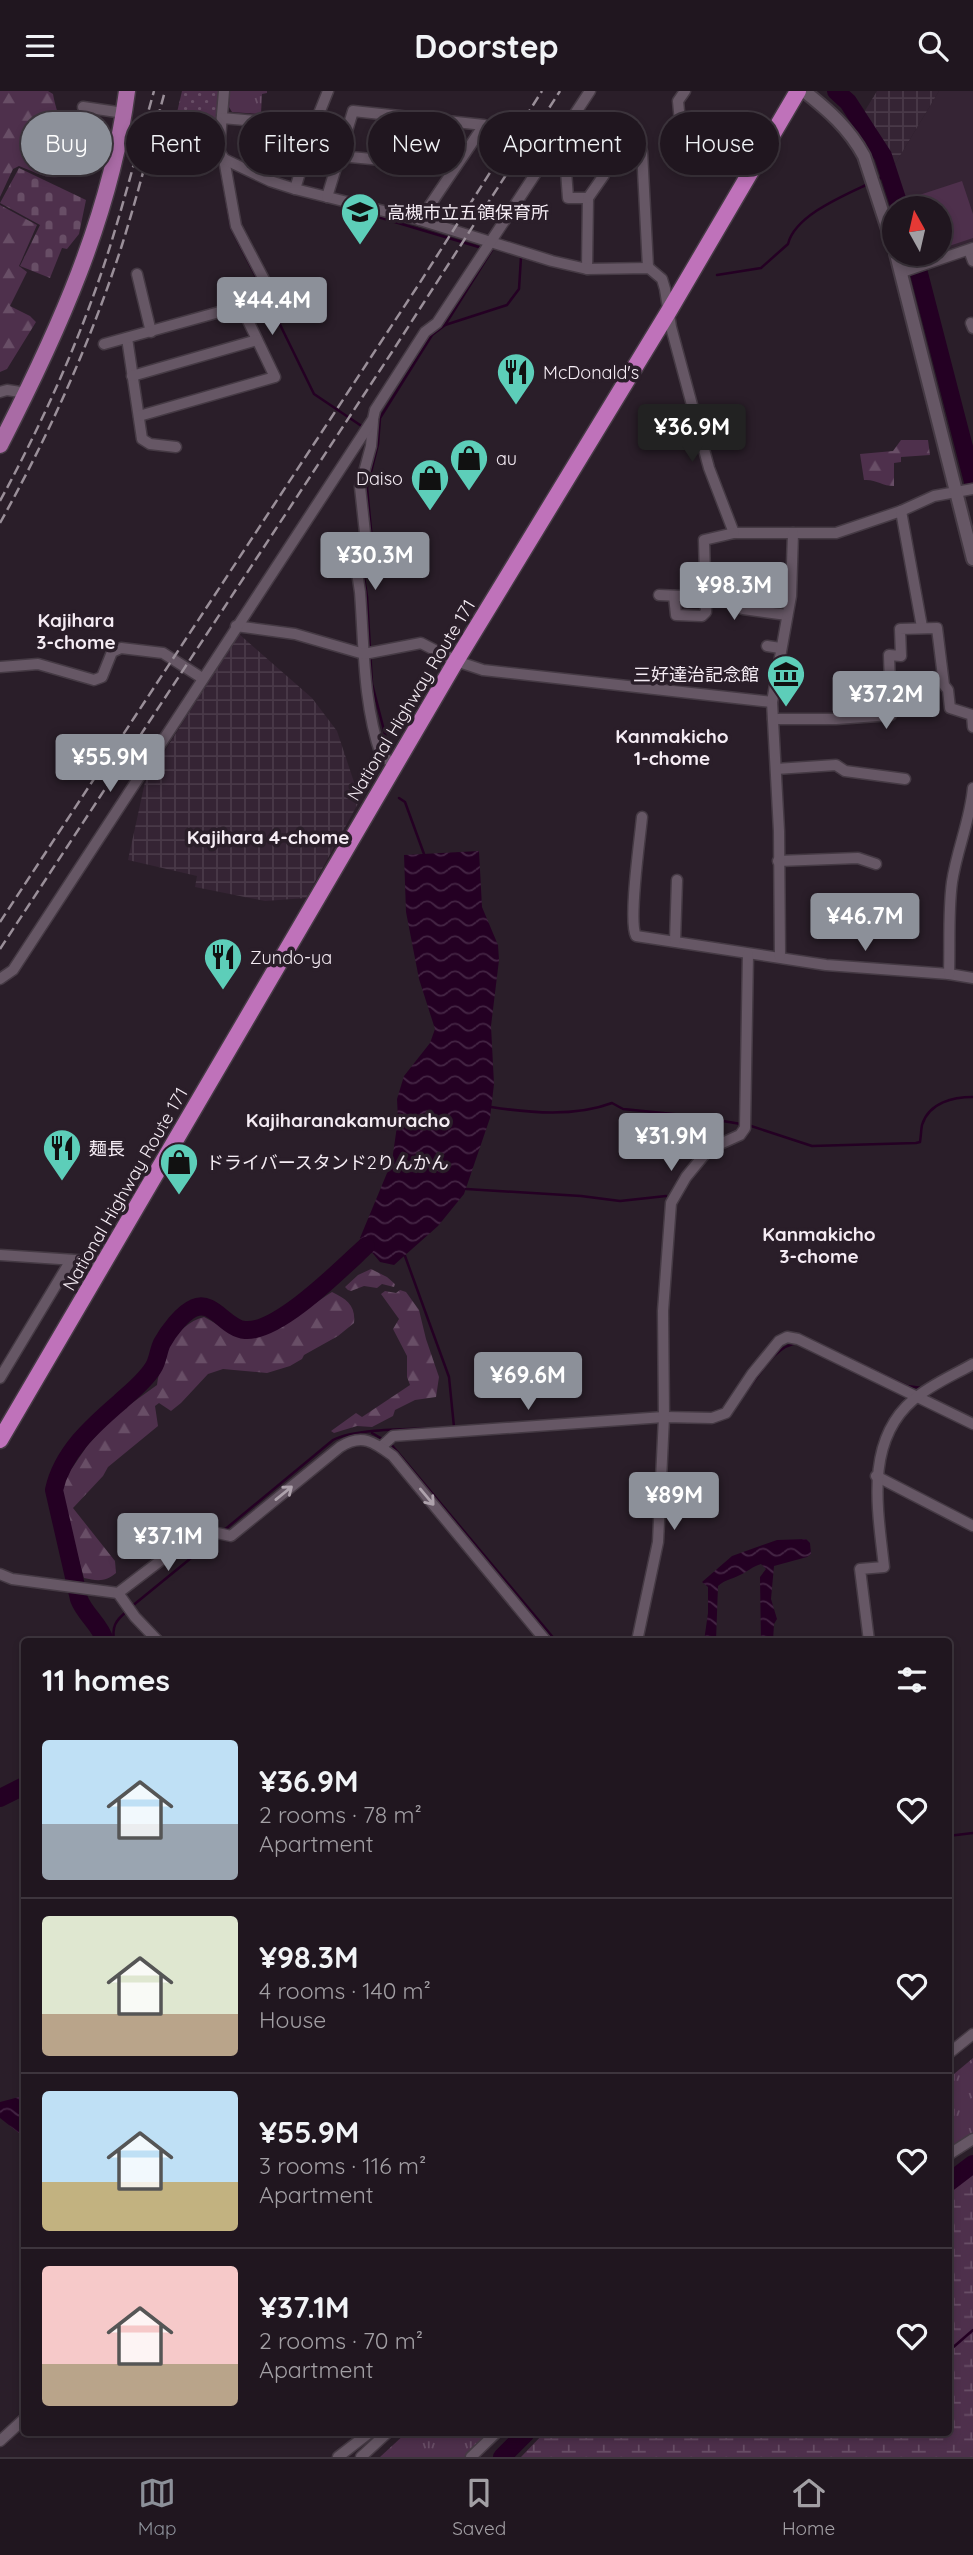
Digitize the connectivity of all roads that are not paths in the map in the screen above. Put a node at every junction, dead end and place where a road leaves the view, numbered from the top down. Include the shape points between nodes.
1 (127, 91) edge
2 (224, 91) edge
3 (328, 91) edge
4 (590, 91) edge
5 (685, 91) edge
6 (801, 91) edge
7 (83, 107) dead end
8 (222, 112) edge
9 (320, 112) edge
10 (576, 112) edge
11 (679, 112) edge
12 (124, 113) junction
13 (465, 123) edge
14 (465, 153) edge
15 (225, 159) edge
16 (225, 165) edge
17 (299, 175) edge
18 (334, 175) edge
19 (450, 175) edge
20 (535, 175) edge
21 (566, 175) edge
22 (604, 175) dead end
23 (644, 175) edge
24 (295, 189) junction
25 (327, 197) junction
26 (588, 198) junction
27 (882, 211) edge
28 (420, 221) junction
29 (490, 243) junction
30 (971, 249) edge
31 (973, 261) edge
32 (903, 266) edge
33 (587, 269) junction
34 (651, 269) junction
35 (906, 271) junction
36 (137, 274) dead end
37 (241, 306) junction
38 (669, 311) junction
39 (151, 332) junction
40 (127, 338) junction
41 (257, 340) junction
42 (104, 344) dead end
43 (132, 376) junction
44 (0, 392) edge
45 (27, 393) junction
46 (139, 416) junction
47 (370, 430) junction
48 (0, 445) edge
49 (176, 447) dead end
50 (973, 489) edge
51 (957, 492) junction
52 (901, 511) junction
53 (734, 533) junction
54 (793, 533) junction
55 (973, 559) edge
56 (706, 579) junction
57 (659, 595) dead end
58 (787, 615) junction
59 (236, 626) junction
60 (922, 627) junction
61 (767, 646) dead end
62 (780, 648) junction
63 (364, 654) junction
64 (456, 661) junction
65 (0, 667) edge
66 (202, 678) junction
67 (772, 702) junction
68 (773, 719) junction
69 (973, 727) edge
70 (395, 765) junction
71 (776, 769) junction
72 (905, 779) dead end
73 (973, 788) edge
74 (642, 817) dead end
75 (778, 861) junction
76 (876, 864) dead end
77 (677, 880) dead end
78 (674, 941) junction
79 (748, 954) junction
80 (780, 957) junction
81 (949, 974) junction
82 (973, 978) edge
83 (0, 979) edge
84 (0, 1255) edge
85 (71, 1260) junction
86 (105, 1262) junction
87 (973, 1364) edge
88 (1, 1373) edge
89 (915, 1398) junction
90 (664, 1417) junction
91 (973, 1423) edge
92 (0, 1440) edge
93 (381, 1447) junction
94 (876, 1476) junction
95 (973, 1526) edge
96 (0, 1574) edge
97 (118, 1593) junction
98 (155, 1638) edge
99 (544, 1638) edge
100 (638, 1638) edge
101 (869, 1638) edge
102 (973, 2034) edge
103 (952, 2052) edge
104 (973, 2139) edge
105 (952, 2152) edge
106 (21, 2422) edge
107 (365, 2436) edge
108 (384, 2436) edge
109 (493, 2436) edge
110 (0, 2441) edge
111 (338, 2457) edge
112 (361, 2457) edge
113 (471, 2457) edge

1 - 12 main road
2 - 8 street
3 - 9 street
4 - 10 street
5 - 11 street via 678,101
6 - 27 street via 833,114 857,142
6 - 38 highway, National Highway Route 171
7 - 12 street
12 - 45 main road via 97,220 70,299
13 - 14 street via 484,125
15 - 24 street
16 - 37 street via 236,226 269,289
17 - 24 street
18 - 25 street
19 - 28 street
20 - 29 street
21 - 26 street via 568,198
22 - 26 street
23 - 34 street
24 - 25 street
25 - 28 street
26 - 33 street
28 - 29 street
29 - 33 street
29 - 47 street via 437,323 425,332 375,410
30 - 31 street
30 - 35 street
32 - 35 street
33 - 34 street
34 - 38 street via 662,279
35 - 51 street
36 - 39 street
37 - 39 street
37 - 41 street
38 - 53 street via 709,468
38 - 64 highway, National Highway Route 171
39 - 40 street
40 - 42 street
40 - 43 street
41 - 43 street
41 - 46 street via 275,377
43 - 46 street
44 - 45 street
45 - 48 main road
46 - 49 street via 142,439
47 - 59 street
47 - 63 street via 360,487 365,533 357,572
50 - 51 street
51 - 52 street via 934,496
51 - 55 street
52 - 54 street via 836,533
52 - 60 street
53 - 54 street
53 - 56 street via 704,540
54 - 58 street
56 - 57 street via 706,612 702,616 676,615 678,596
56 - 58 street via 741,579 743,609
58 - 62 street
59 - 63 street via 295,634
59 - 66 street
60 - 68 street via 900,629 901,656 889,655 891,715
60 - 69 street via 937,628 950,708 972,715
61 - 62 street
62 - 67 street
63 - 64 street via 421,643
63 - 70 street via 379,752
64 - 67 street via 483,670
64 - 70 highway, National Highway Route 171
65 - 66 street via 38,664 94,680 102,677 112,652 121,647 163,653
66 - 83 street via 13,970
67 - 68 street
68 - 71 street
70 - 86 highway, National Highway Route 171
71 - 72 street via 836,765 845,771
71 - 75 street
73 - 81 street via 952,884
74 - 78 street via 634,933
75 - 76 street via 858,858
75 - 80 street
77 - 78 street
78 - 79 street
79 - 80 street
79 - 90 street via 745,1128 740,1135 709,1149 671,1203 663,1311
80 - 81 street
81 - 82 street
84 - 85 street
85 - 86 street
85 - 88 street
86 - 92 highway, National Highway Route 171
87 - 89 street
89 - 90 street via 787,1337 752,1374 726,1413 712,1418
89 - 91 street
89 - 94 street via 889,1429
90 - 93 street via 393,1436
90 - 100 street via 658,1542
97 -> 93 street via 198,1532 231,1536 347,1443 362,1439
93 -> 99 street
94 - 95 street
94 - 101 street via 884,1567 860,1569
96 - 97 street
97 - 98 street
102 - 103 street
104 - 105 street
106 - 110 street
107 - 111 street
108 - 112 street
109 - 113 street

